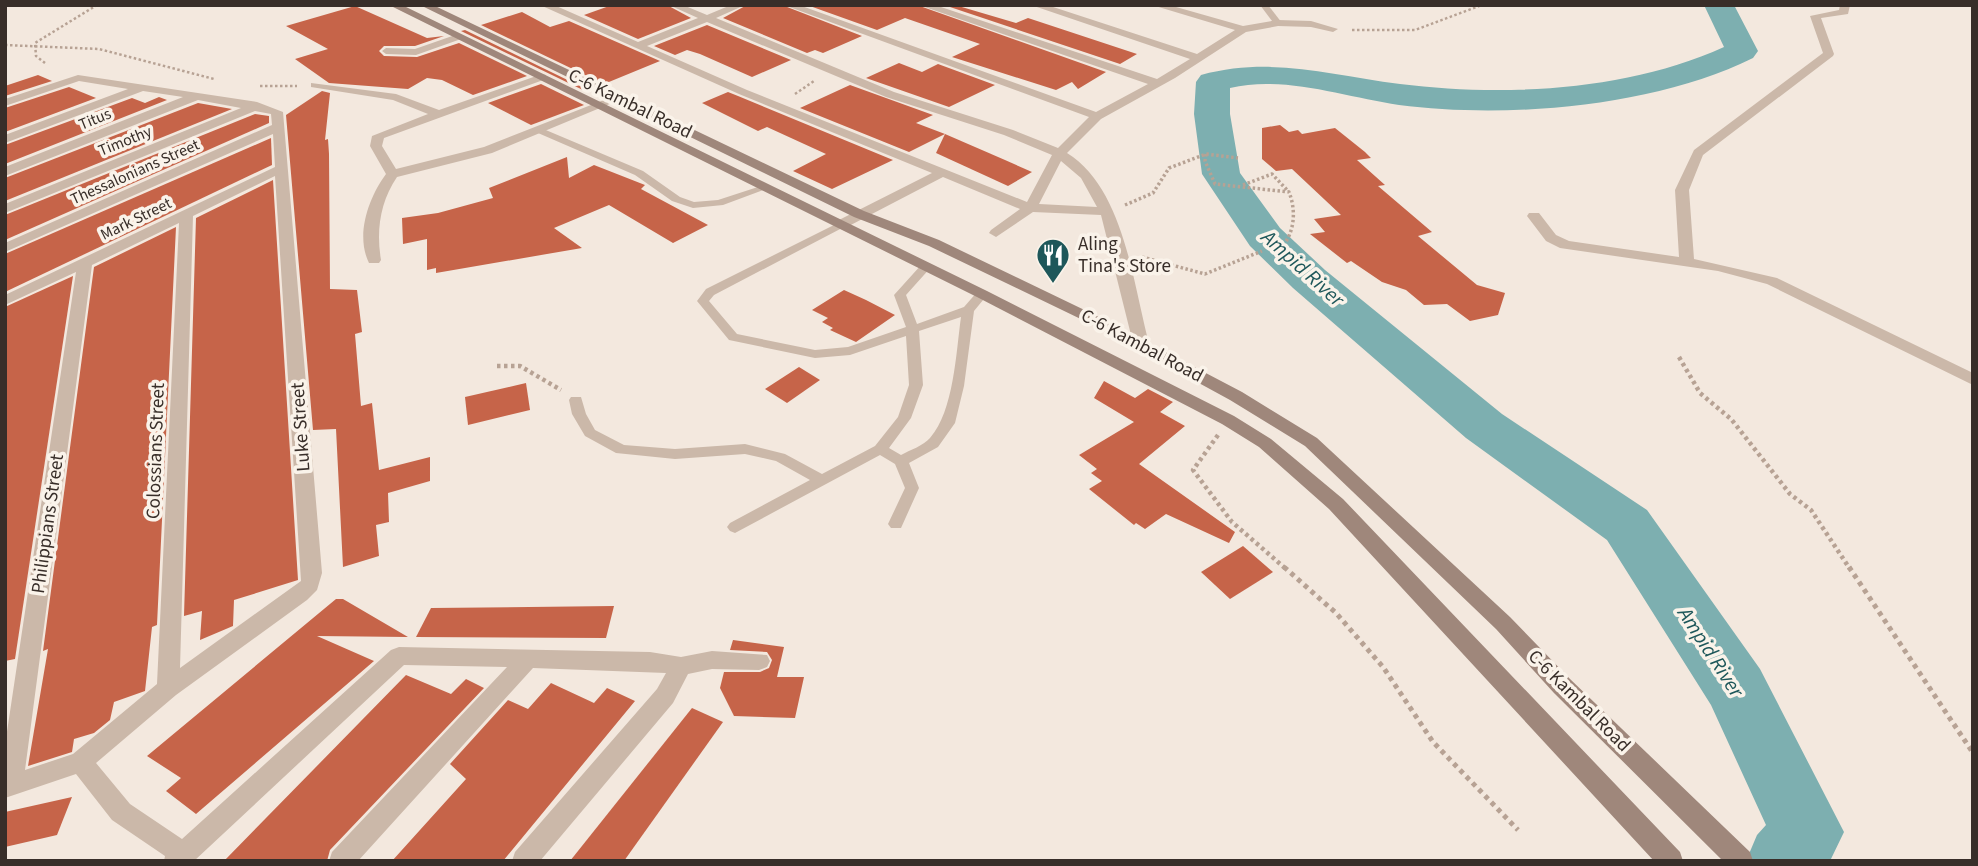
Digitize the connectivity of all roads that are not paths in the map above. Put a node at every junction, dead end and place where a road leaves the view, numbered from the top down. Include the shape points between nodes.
1 (394, 5) edge
2 (425, 5) edge
3 (545, 5) edge
4 (674, 5) edge
5 (740, 5) edge
6 (789, 5) edge
7 (924, 5) edge
8 (1036, 5) edge
9 (1157, 5) edge
10 (1264, 5) edge
11 (1845, 5) edge
12 (707, 18) junction
13 (1278, 23) junction
14 (1333, 29) road end
15 (1243, 30) junction
16 (458, 37) junction
17 (639, 45) junction
18 (386, 51) dead end
19 (1198, 58) junction
20 (542, 77) junction
21 (1157, 83) junction
22 (315, 85) road end
23 (142, 88) junction
24 (197, 96) junction
25 (618, 98) junction
26 (5, 103) edge
27 (257, 106) junction
28 (599, 106) junction
29 (438, 114) junction
30 (1097, 116) junction
31 (278, 127) junction
32 (541, 131) junction
33 (5, 139) edge
34 (1058, 155) junction
35 (282, 168) junction
36 (5, 172) edge
37 (944, 172) junction
38 (392, 174) junction
39 (764, 188) junction
40 (1030, 208) junction
41 (5, 209) edge
42 (1104, 211) junction
43 (186, 214) junction
44 (859, 214) junction
45 (1534, 216) dead end
46 (840, 225) junction
47 (996, 233) dead end
48 (5, 248) edge
49 (374, 260) dead end
50 (85, 262) junction
51 (1687, 262) junction
52 (926, 266) junction
53 (982, 294) junction
54 (5, 301) edge
55 (968, 310) junction
56 (912, 328) junction
57 (1142, 347) junction
58 (1973, 380) edge
59 (576, 400) road end
60 (880, 449) junction
61 (901, 461) junction
62 (823, 481) junction
63 (896, 524) dead end
64 (735, 527) dead end
65 (527, 660) junction
66 (759, 660) dead end
67 (681, 666) junction
68 (168, 688) junction
69 (81, 762) junction
70 (8, 787) edge
71 (179, 857) edge
72 (341, 861) edge
73 (524, 861) edge
74 (1671, 861) edge
75 (1741, 861) edge

1 - 16 main road, C-6 Kambal Road
2 - 25 main road, C-6 Kambal Road
3 - 17 street
4 - 12 street
5 - 12 street
6 - 30 street
7 - 21 street
8 - 19 street
9 - 15 street
10 - 13 lane
11 - 51 street via 1844,12 1815,16 1829,54 1698,153 1682,190
12 - 17 street
12 - 34 street via 919,105 1012,134
13 - 14 street
13 - 15 street
15 - 19 street
16 - 18 lane via 416,52
16 - 20 main road, C-6 Kambal Road
17 - 37 street
19 - 21 street
20 - 28 main road, C-6 Kambal Road
20 - 29 street
21 - 30 street
22 - 29 street via 396,97
23 - 24 street
23 - 26 street via 86,78
23 - 33 street
24 - 27 street
24 - 36 street, Titus
25 - 28 street
25 - 44 main road, C-6 Kambal Road
27 - 31 street via 277,112
27 - 41 street, Timothy
28 - 32 street
28 - 39 main road, C-6 Kambal Road
29 - 38 street via 378,136 376,146
30 - 34 street
31 - 35 street, Luke Street
31 - 48 street, Thessalonians Street
32 - 38 street via 488,150
32 - 39 lane via 639,173 676,199 693,205 719,203
34 - 40 street
34 - 42 street via 1084,173
35 - 43 street, Mark Street
35 - 68 street, Luke Street via 313,573 310,584
37 - 40 street
37 - 44 street
38 - 49 street via 373,213
39 - 46 main road, C-6 Kambal Road
40 - 42 street
40 - 47 street
42 - 57 street
43 - 50 street, Mark Street
43 - 68 street, Colossians Street
44 - 46 street
44 - 57 main road, C-6 Kambal Road via 934,243
45 - 51 street via 1551,237 1565,245
46 - 52 main road, C-6 Kambal Road
46 - 56 lane via 710,292 703,301 706,308 733,337 816,354 850,351
50 - 54 street, Mark Street
50 - 70 street, Philippians Street
51 - 58 street via 1772,281
52 - 53 main road, C-6 Kambal Road
52 - 56 lane via 900,295
53 - 55 lane
53 - 74 main road, C-6 Kambal Road via 1265,443 1336,504
55 - 56 lane
55 - 61 lane via 948,423 933,444
56 - 60 lane via 916,384 912,402
57 - 75 main road, C-6 Kambal Road via 1236,396 1311,443 1352,477
59 - 62 lane via 590,433 621,450 675,454 745,449 779,457
60 - 61 lane
60 - 62 lane
61 - 63 lane via 912,488
62 - 64 lane
65 - 67 street via 650,661
65 - 71 street via 399,656
65 - 72 street
66 - 67 street via 712,660
67 - 73 street via 665,696
68 - 69 street, Luke Street
69 - 70 street, Luke Street
69 - 71 street via 121,812

